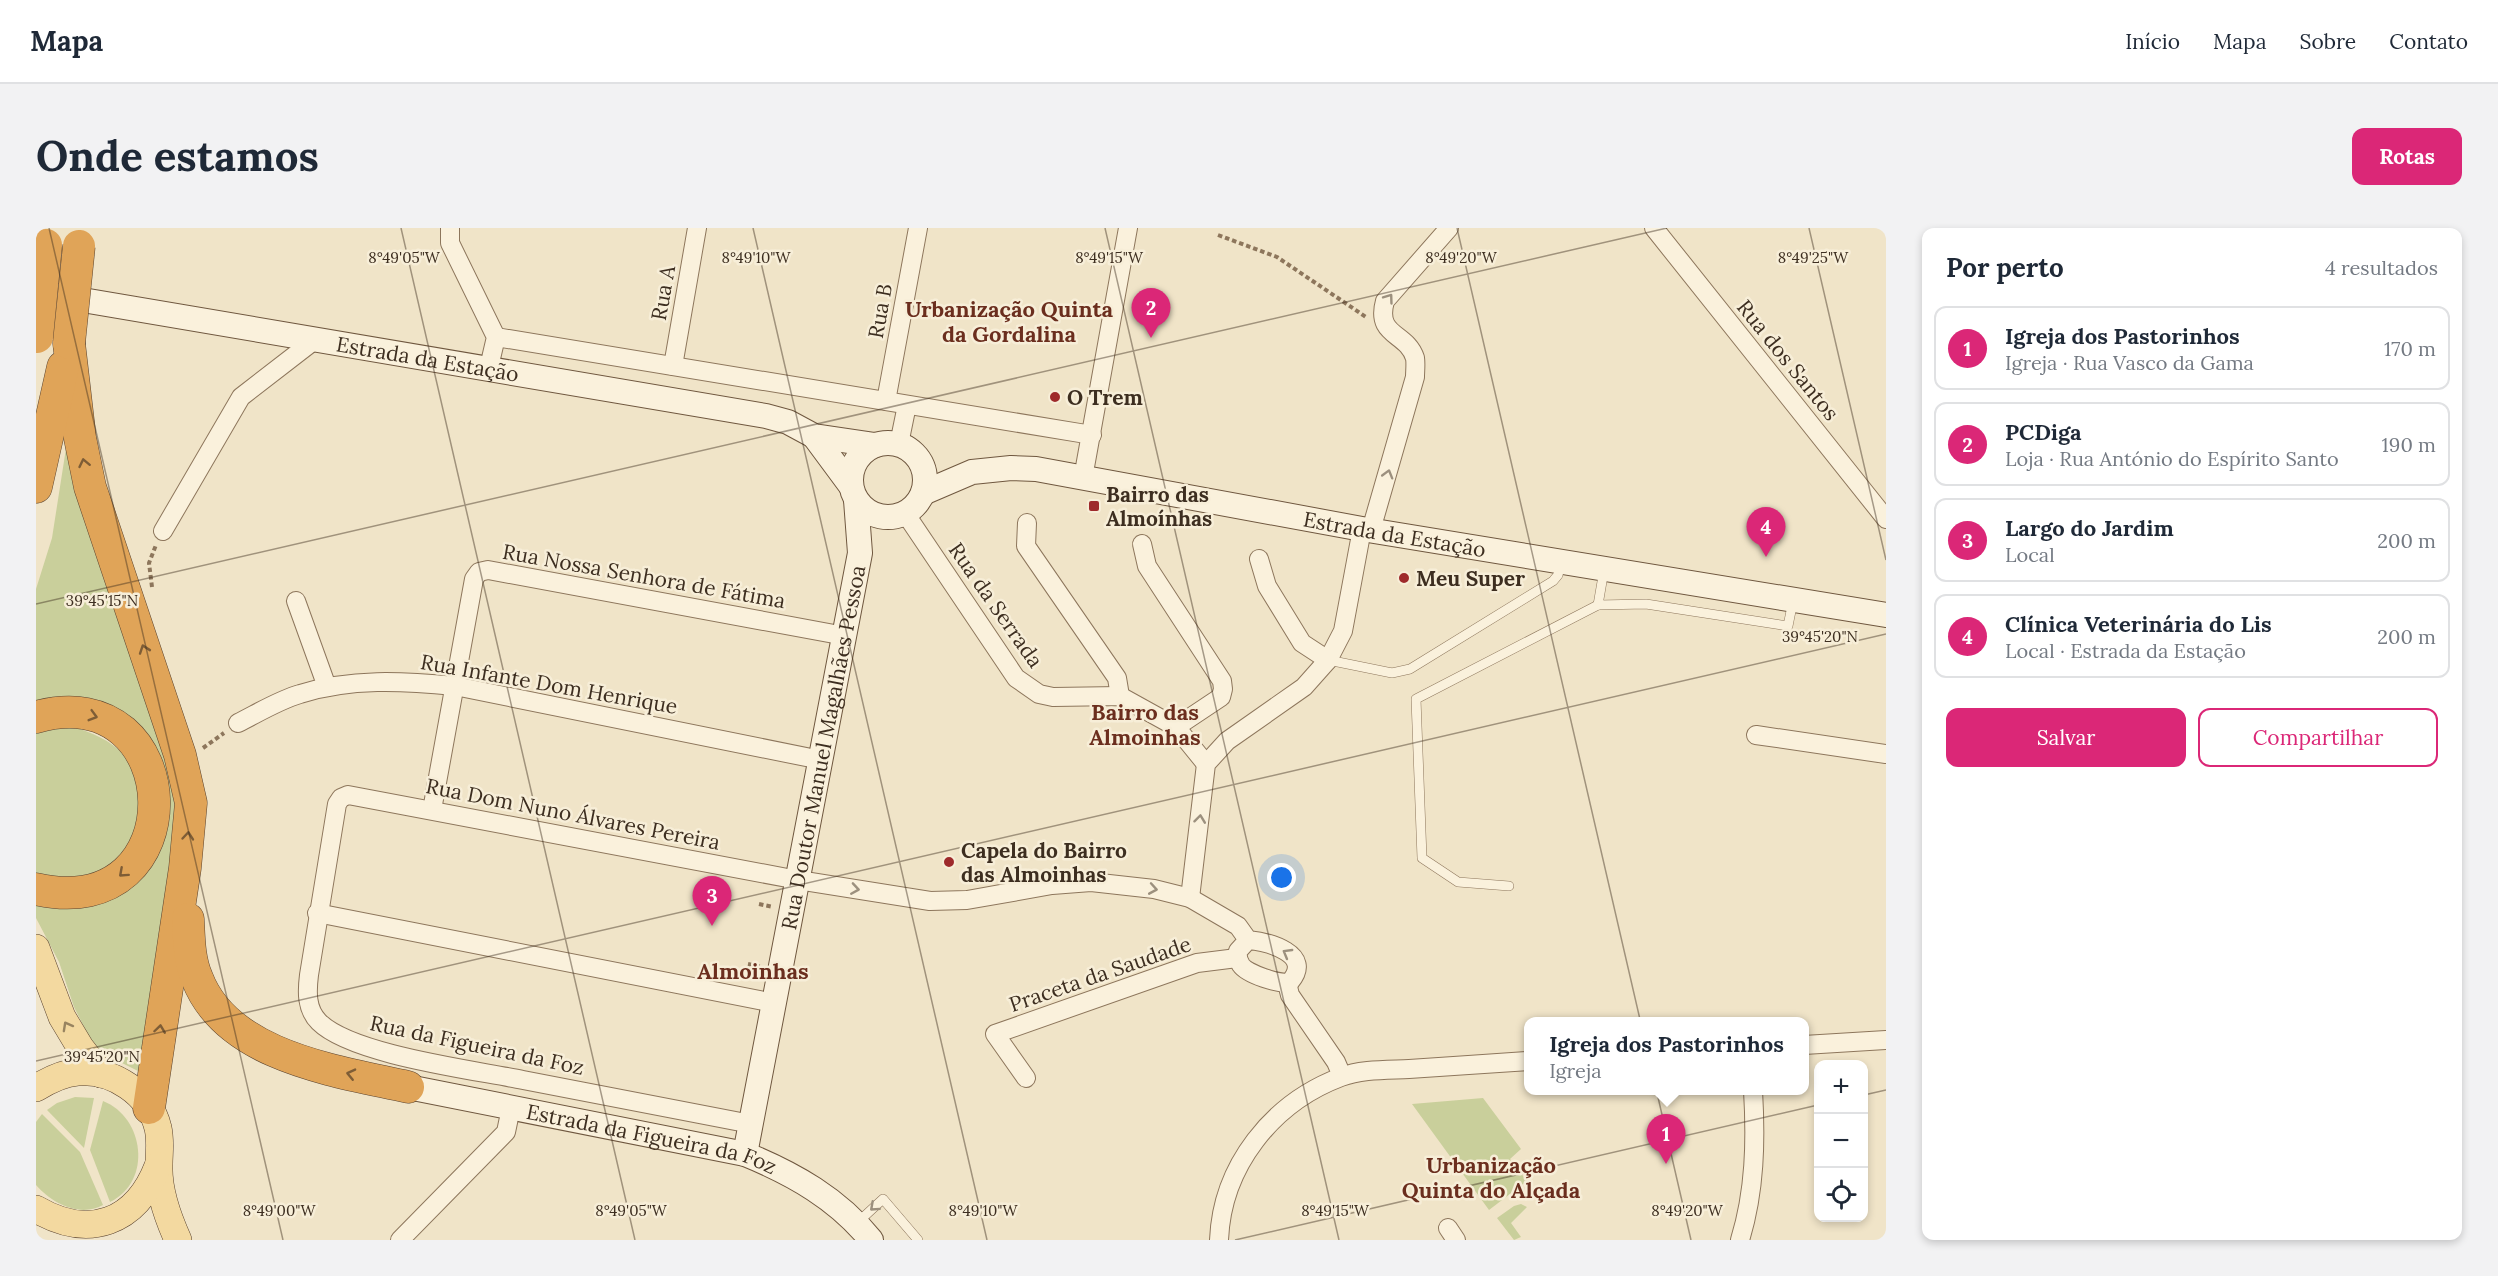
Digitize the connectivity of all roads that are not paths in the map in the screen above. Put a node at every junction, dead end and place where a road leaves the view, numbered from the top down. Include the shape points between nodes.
1 (450, 228) edge
2 (697, 228) edge
3 (918, 228) edge
4 (1128, 228) edge
5 (1449, 228) edge
6 (1654, 228) edge
7 (47, 237) edge
8 (80, 237) edge
9 (36, 292) edge
10 (496, 337) junction
11 (316, 339) junction
12 (36, 340) edge
13 (69, 343) junction
14 (673, 366) junction
15 (489, 367) junction
16 (886, 401) junction
17 (907, 405) junction
18 (1092, 435) junction
19 (814, 436) junction
20 (899, 444) junction
21 (875, 445) junction
22 (920, 460) junction
23 (972, 472) junction
24 (1083, 478) junction
25 (36, 487) edge
26 (854, 493) junction
27 (923, 493) junction
28 (1884, 513) edge
29 (896, 515) junction
30 (1027, 523) dead end
31 (1367, 529) junction
32 (163, 531) dead end
33 (1142, 544) dead end
34 (860, 553) junction
35 (1259, 559) dead end
36 (1562, 560) junction
37 (1604, 567) junction
38 (1794, 599) junction
39 (296, 601) dead end
40 (1598, 605) junction
41 (1886, 615) edge
42 (844, 636) junction
43 (1328, 660) junction
44 (455, 686) junction
45 (327, 687) junction
46 (1112, 696) junction
47 (36, 717) edge
48 (238, 723) road end
49 (1176, 727) junction
50 (1756, 735) dead end
51 (1886, 754) edge
52 (820, 760) junction
53 (1205, 771) junction
54 (341, 798) joint
55 (432, 810) junction
56 (185, 868) junction
57 (798, 880) junction
58 (1509, 886) dead end
59 (36, 889) edge
60 (1190, 898) junction
61 (317, 913) junction
62 (1248, 940) junction
63 (36, 948) edge
64 (1237, 958) junction
65 (1287, 983) junction
66 (774, 1003) junction
67 (1886, 1040) edge
68 (1809, 1045) edge
69 (1524, 1062) edge
70 (101, 1074) junction
71 (1342, 1076) junction
72 (1026, 1078) dead end
73 (36, 1088) edge
74 (408, 1088) joint
75 (1753, 1095) edge
76 (149, 1108) junction
77 (511, 1108) junction
78 (751, 1124) junction
79 (745, 1154) junction
80 (158, 1166) junction
81 (36, 1209) edge
82 (84, 1226) junction
83 (864, 1231) edge
84 (110, 1240) edge
85 (178, 1240) edge
86 (400, 1240) edge
87 (918, 1240) edge
88 (1219, 1240) edge
89 (1740, 1240) edge

1 - 10 street via 450,243
2 - 14 street, Rua A
3 - 16 street, Rua B
4 - 18 street
31 -> 5 street via 1415,377 1414,358 1408,346 1383,323 1382,312 1385,302
6 - 28 street, Rua dos Santos
7 - 12 highway, bridge
8 - 13 highway, bridge
9 - 11 main road, Estrada da Estação
10 - 14 street
10 - 15 street
11 - 15 main road, Estrada da Estação
11 - 32 street via 241,397
13 - 25 highway
56 -> 13 highway via 191,803 188,783 90,487
14 - 16 street
15 - 19 main road, Estrada da Estação via 766,416
16 - 17 street
17 - 18 street
17 - 20 street
18 - 24 street
19 - 21 main road, Estrada da Estação
19 - 26 main road, Estrada da Estação
20 - 21 main road, Estrada da Estação
20 - 22 main road, Estrada da Estação
21 - 26 main road via 856,461 851,473
22 - 23 main road, Estrada da Estação
22 - 27 main road via 925,471
23 - 24 main road, Estrada da Estação via 1036,469
23 - 27 main road, Estrada da Estação
24 - 31 main road, Estrada da Estação
26 - 29 main road, Estrada da Estação via 870,513
26 - 34 main road, Rua Doutor Manuel Magalhães Pessoa
27 - 29 main road, Estrada da Estação via 917,504
29 - 34 main road, Rua Doutor Manuel Magalhães Pessoa
29 - 46 street, Rua da Serrada via 1016,678 1039,694 1053,697
30 - 46 street via 1026,546 1118,678
31 - 36 main road, Estrada da Estação
31 - 43 street via 1342,631
33 - 49 street via 1147,566 1224,689 1221,697
34 - 42 main road, Rua Doutor Manuel Magalhães Pessoa
35 - 43 street via 1267,586 1302,643
36 - 37 main road, Estrada da Estação
36 - 43 lane via 1552,581 1410,669 1392,672
37 - 38 main road, Estrada da Estação
37 - 40 lane
38 - 40 lane via 1788,626 1646,604
38 - 41 main road, Estrada da Estação
39 - 45 street
40 - 58 lane via 1416,699 1422,858 1458,882
42 - 44 street, Rua Nossa Senhora de Fátima via 488,570 478,572 474,579
42 - 52 main road, Rua Doutor Manuel Magalhães Pessoa
43 - 53 street via 1304,687 1227,741
44 - 45 street, Rua Infante Dom Henrique via 402,681
44 - 52 street, Rua Infante Dom Henrique
44 - 55 street, Rua Nossa Senhora de Fátima
45 - 48 street, Rua Infante Dom Henrique via 298,694
46 - 49 street
47 -> 59 highway via 77,712 98,716 117,727 144,758 156,797 148,841 122,876 78,894
49 - 53 street
50 - 51 street
52 - 57 main road, Rua Doutor Manuel Magalhães Pessoa
60 -> 53 street
54 - 55 street, Rua Dom Nuno Álvares Pereira via 348,795
54 - 61 street, Rua da Figueira da Foz
55 - 57 street, Rua Dom Nuno Álvares Pereira
74 -> 56 highway via 274,1051 245,1035 214,1007 204,995 192,960
76 -> 56 highway
57 -> 60 street, Rua Dom Nuno Álvares Pereira via 930,901 967,900 1091,882 1154,889
57 - 66 main road, Rua Doutor Manuel Magalhães Pessoa
60 - 62 street, Rua Dom Nuno Álvares Pereira via 1238,926
61 - 66 street
61 - 78 street, Rua da Figueira da Foz via 307,995 319,1022 337,1034 396,1055
62 - 64 street via 1241,945
65 -> 62 street via 1297,971 1295,957 1258,940
70 -> 63 main road via 62,1017
64 - 65 street via 1247,970
64 - 72 street, Praceta da Saudade via 1197,963 995,1034
65 - 71 street via 1290,995
66 - 78 main road, Rua Doutor Manuel Magalhães Pessoa
67 - 68 street
69 - 71 street
70 - 73 main road via 57,1076
70 - 76 main road via 136,1092
71 - 88 street via 1286,1109 1264,1127 1248,1148 1226,1197
74 - 77 main road, Estrada da Figueira da Foz
75 - 89 street via 1753,1178
76 - 80 main road via 157,1126
77 - 79 main road, Estrada da Figueira da Foz
77 - 86 street via 506,1132
78 - 79 main road, Rua Doutor Manuel Magalhães Pessoa
79 - 83 main road, Estrada da Figueira da Foz via 785,1170 812,1187
80 - 82 main road via 150,1187 136,1205 117,1217
80 - 85 main road
81 - 82 main road via 51,1218
82 - 84 main road
87 -> 83 lane via 883,1199

